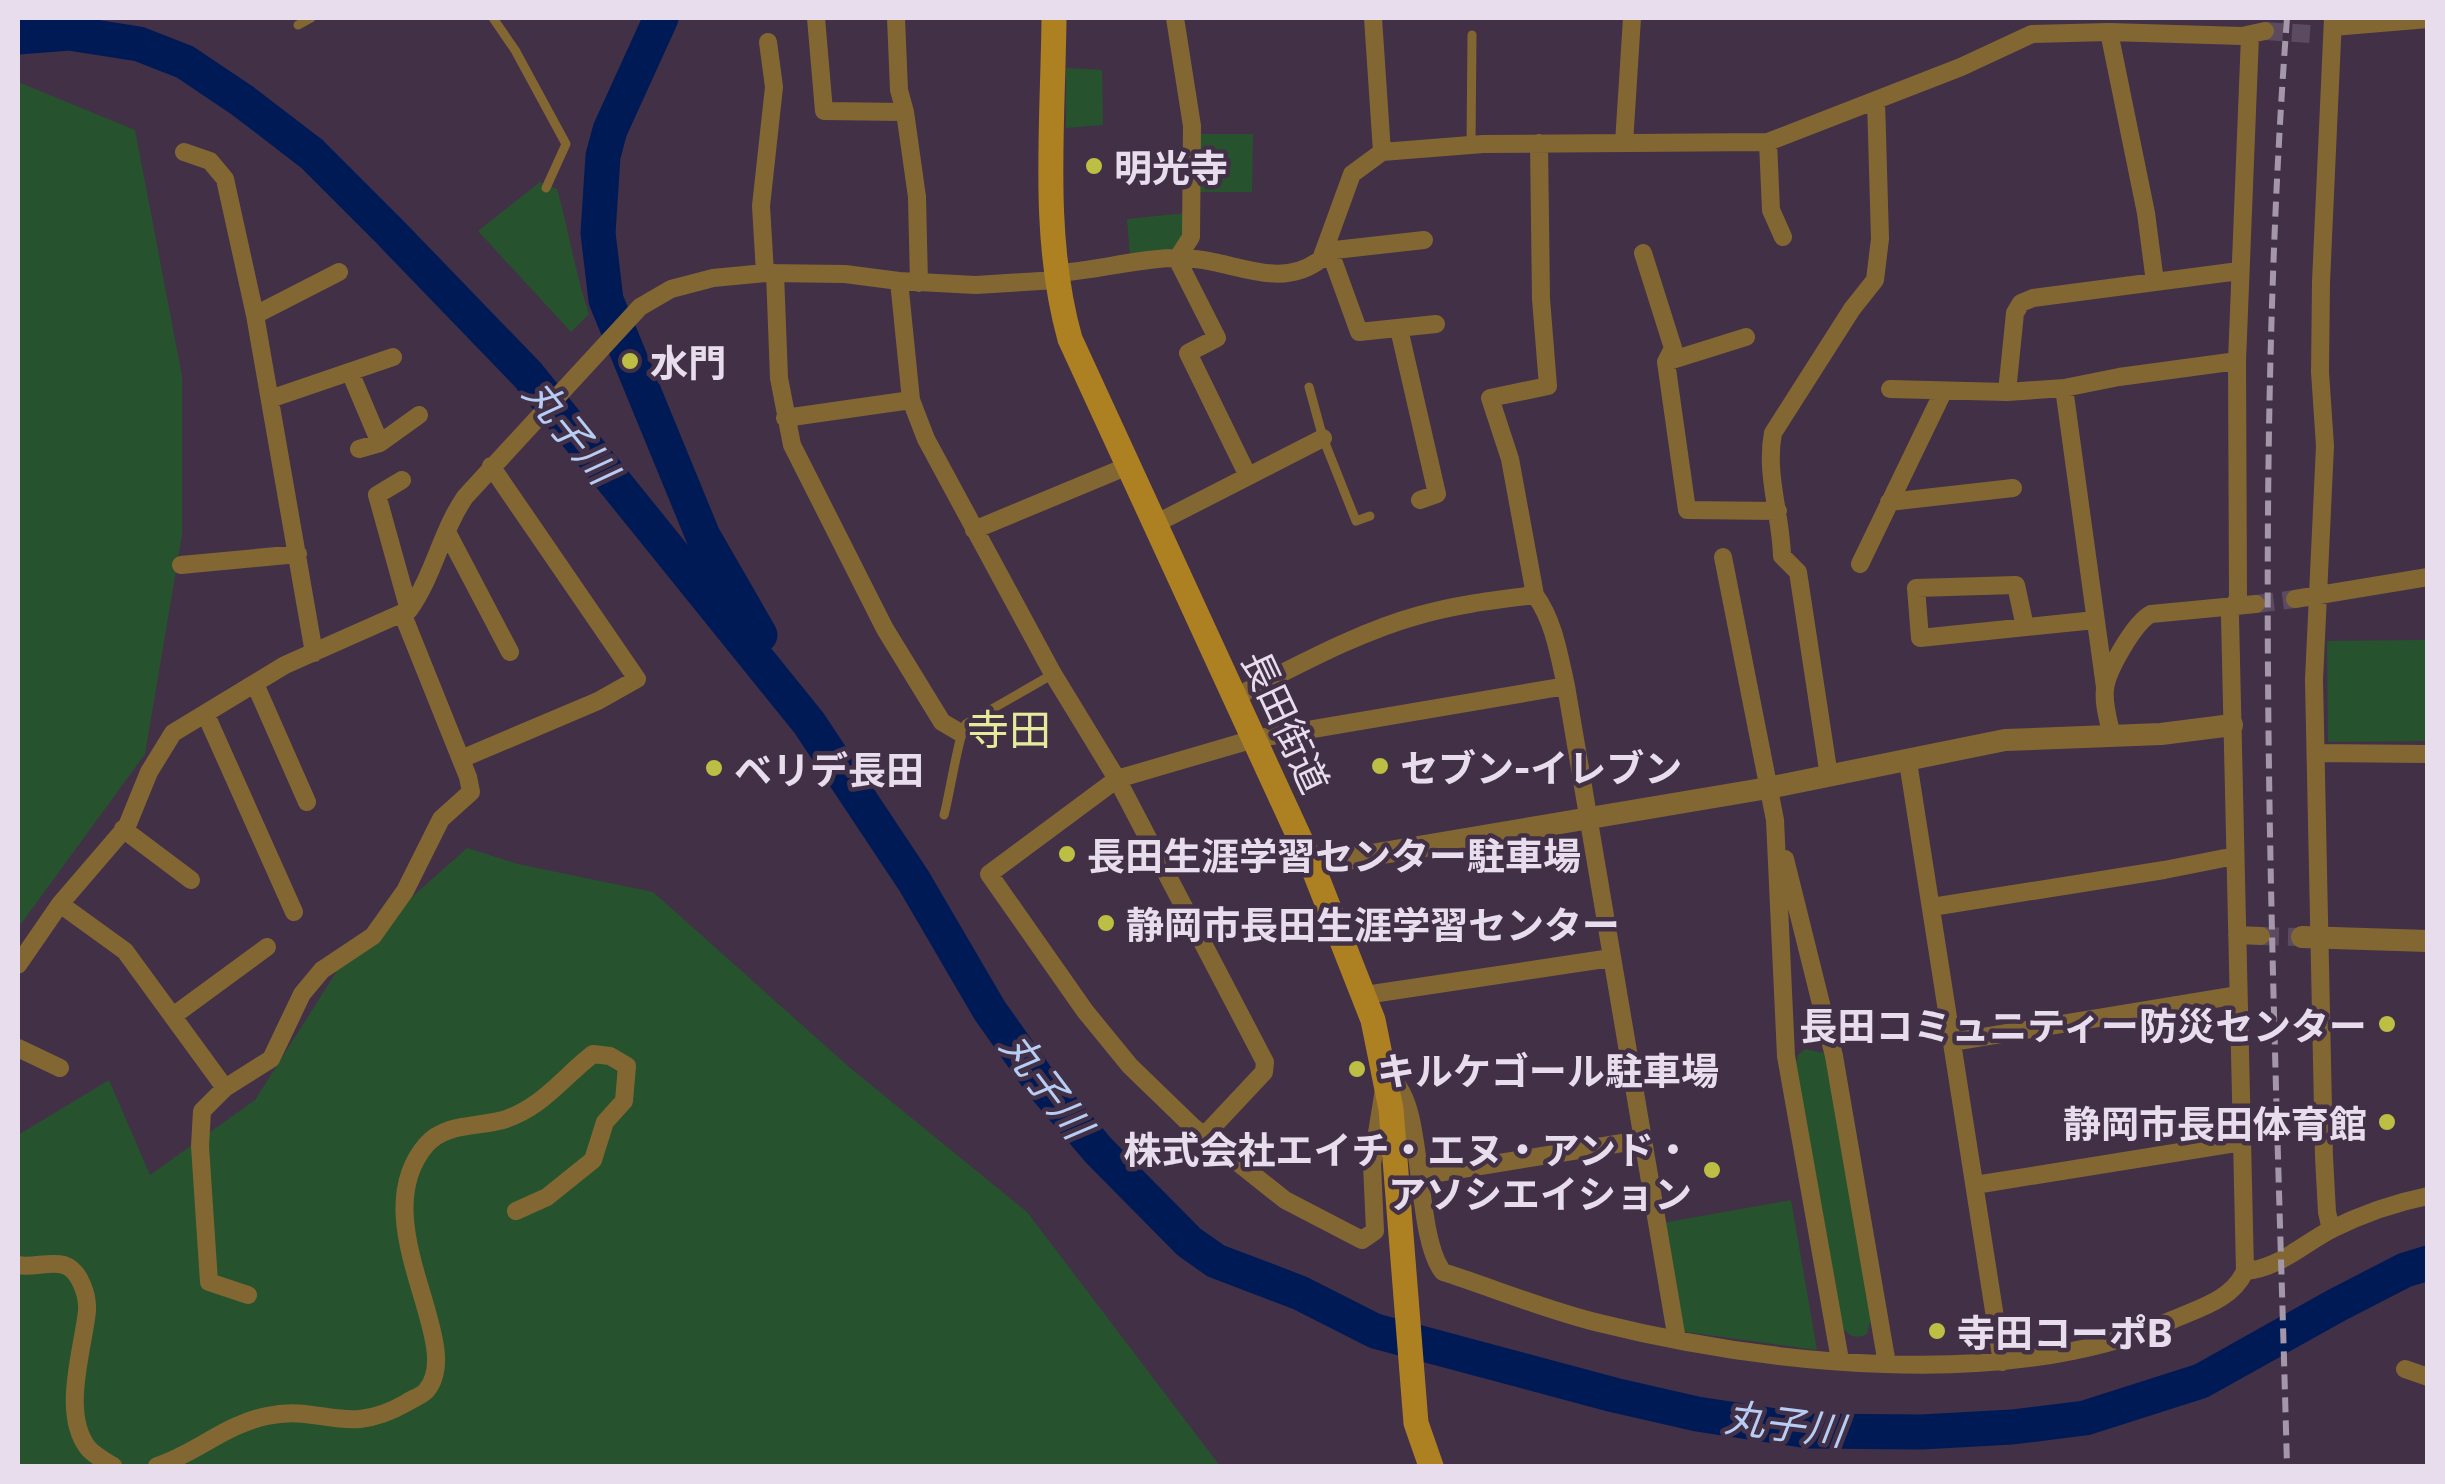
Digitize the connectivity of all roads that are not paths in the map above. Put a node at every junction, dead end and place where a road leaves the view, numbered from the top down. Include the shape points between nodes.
1 (311, 18) edge
2 (493, 18) edge
3 (816, 18) edge
4 (896, 18) edge
5 (1054, 18) edge
6 (1175, 18) edge
7 (1373, 18) edge
8 (1632, 18) edge
9 (2428, 19) edge
10 (298, 25) dead end
11 (2029, 26) edge
12 (2332, 26) edge
13 (2250, 30) edge
14 (2110, 32) junction
15 (2311, 34) tunnel mouth
16 (1472, 35) dead end
17 (768, 42) dead end
18 (1876, 100) junction
19 (905, 112) junction
20 (1768, 142) junction
21 (1538, 143) junction
22 (1624, 143) junction
23 (1471, 144) junction
24 (184, 152) dead end
25 (1382, 152) junction
26 (546, 188) dead end
27 (1783, 237) dead end
28 (1424, 240) dead end
29 (1325, 253) junction
30 (1643, 253) dead end
31 (1177, 259) junction
32 (2239, 271) junction
33 (338, 272) dead end
34 (770, 273) junction
35 (1056, 277) junction
36 (898, 282) junction
37 (2154, 282) junction
38 (920, 283) junction
39 (255, 315) junction
40 (1436, 324) dead end
41 (1399, 329) junction
42 (1746, 337) dead end
43 (392, 357) dead end
44 (2237, 361) junction
45 (1666, 362) junction
46 (350, 372) junction
47 (1309, 387) dead end
48 (2064, 388) junction
49 (1890, 389) dead end
50 (1943, 392) junction
51 (2006, 392) junction
52 (270, 399) junction
53 (911, 400) junction
54 (419, 415) dead end
55 (784, 418) junction
56 (1323, 438) junction
57 (380, 443) junction
58 (359, 449) dead end
59 (492, 466) junction
60 (1128, 466) junction
61 (1248, 476) junction
62 (402, 480) dead end
63 (2012, 488) dead end
64 (1420, 500) dead end
65 (1890, 502) junction
66 (1778, 511) junction
67 (1370, 516) dead end
68 (1154, 524) junction
69 (974, 530) junction
70 (447, 532) junction
71 (298, 554) junction
72 (1723, 557) dead end
73 (181, 564) dead end
74 (1860, 564) dead end
75 (2428, 578) edge
76 (1535, 595) junction
77 (2320, 596) junction
78 (2296, 599) tunnel mouth
79 (2256, 604) tunnel mouth
80 (2231, 608) junction
81 (406, 612) junction
82 (2095, 620) junction
83 (2025, 627) junction
84 (314, 652) junction
85 (510, 652) dead end
86 (1053, 674) junction
87 (254, 684) junction
88 (1566, 686) junction
89 (2105, 688) junction
90 (1235, 697) junction
91 (206, 714) junction
92 (2232, 725) junction
93 (959, 732) junction
94 (2112, 737) junction
95 (1254, 740) junction
96 (2316, 753) junction
97 (2428, 754) edge
98 (461, 759) junction
99 (1908, 762) junction
100 (1829, 776) junction
101 (1117, 778) junction
102 (1768, 788) junction
103 (307, 802) dead end
104 (944, 815) dead end
105 (1587, 817) junction
106 (1775, 820) junction
107 (124, 830) junction
108 (2235, 856) junction
109 (1312, 865) junction
110 (192, 880) dead end
111 (60, 904) junction
112 (1932, 907) junction
113 (294, 912) dead end
114 (2237, 935) junction
115 (2260, 936) tunnel mouth
116 (2311, 937) junction
117 (2428, 941) edge
118 (267, 947) dead end
119 (1611, 958) junction
120 (18, 965) edge
121 (1365, 995) junction
122 (2238, 996) junction
123 (173, 1016) junction
124 (1952, 1042) junction
125 (18, 1048) edge
126 (60, 1068) dead end
127 (1386, 1077) junction
128 (224, 1088) junction
129 (1204, 1136) junction
130 (1641, 1140) junction
131 (2242, 1142) junction
132 (1419, 1176) junction
133 (1975, 1185) junction
134 (2428, 1196) edge
135 (516, 1210) dead end
136 (2331, 1230) junction
137 (18, 1265) edge
138 (2245, 1272) junction
139 (248, 1295) dead end
140 (1677, 1340) junction
141 (1840, 1360) junction
142 (2002, 1362) junction
143 (1886, 1364) junction
144 (2405, 1368) dead end
145 (2428, 1377) edge
146 (114, 1466) edge
147 (157, 1466) edge
148 (1431, 1466) edge

1 - 10 lane
2 - 26 lane via 566,144
3 - 19 street via 824,111
4 - 19 street
5 - 35 main road, 長田街道
6 - 31 street via 1192,126 1191,237
7 - 25 street
8 - 22 street
9 - 12 street
11 - 14 street
11 - 18 street via 1961,67
12 - 15 street
12 - 77 street via 2320,282
13 - 14 street
13 - 32 street
14 - 37 street
16 - 23 lane
17 - 34 street via 774,87 761,206
18 - 20 street
18 - 66 street via 1876,280 1772,434
19 - 38 street
20 - 22 street
20 - 27 street via 1770,199
21 - 22 street
21 - 23 street
21 - 76 street via 1548,386 1490,398 1510,459
23 - 25 street
24 - 39 street via 210,161 225,179
25 - 29 street via 1352,174
28 - 29 street
29 - 31 street via 1311,267 1276,275
29 - 41 street via 1358,332
30 - 45 street via 1673,348
31 - 35 street
31 - 61 street via 1216,338 1188,353
32 - 37 street
32 - 44 street
33 - 39 street
34 - 36 street
34 - 55 street
34 - 59 street via 713,278 648,300
35 - 38 street
35 - 60 main road, 長田街道 via 1070,339
36 - 38 street
36 - 53 street
37 - 51 street via 2021,303
39 - 52 street
40 - 41 street
41 - 64 street via 1438,494
42 - 45 street
43 - 46 street
44 - 48 street
44 - 80 street via 2238,599
45 - 66 street via 1687,510
46 - 52 street
46 - 57 street
47 - 56 lane
48 - 51 street
48 - 82 street
49 - 50 street
50 - 51 street
50 - 65 street
52 - 71 street
53 - 55 street
53 - 69 street
54 - 57 street
55 - 93 street via 884,629 942,722
56 - 61 street
56 - 67 lane via 1356,521
57 - 58 street
59 - 70 street
59 - 98 street via 637,679
60 - 68 main road, 長田街道
60 - 69 street
61 - 68 street
62 - 81 street via 377,495
63 - 65 street
65 - 74 street
66 - 100 street via 1782,556 1798,572
68 - 90 main road, 長田街道
69 - 86 street
70 - 81 street via 421,594
70 - 85 street
71 - 73 street
71 - 84 street
72 - 102 street
75 - 77 street
76 - 88 street
76 - 90 street via 1415,616
77 - 78 street
77 - 96 street
79 - 80 street
80 - 89 street via 2142,618
80 - 92 street
81 - 84 street
81 - 98 street
82 - 83 street
82 - 89 street
83 - 83 street via 2016,586 1916,588 1920,638
84 - 87 street
86 - 93 lane
86 - 101 street
87 - 91 street
87 - 103 street
88 - 95 street
88 - 105 street
89 - 94 street
90 - 95 main road, 長田街道
91 - 107 street via 174,733
91 - 113 street
92 - 94 street
92 - 108 street
93 - 104 lane
94 - 99 street via 2005,740
95 - 101 street
95 - 109 main road, 長田街道
96 - 97 street
96 - 116 street
98 - 128 street via 471,792 441,819 390,914 374,936 322,970 302,994 271,1059
99 - 100 street
99 - 112 street
100 - 102 street
101 - 129 street via 1266,1062
101 - 129 street via 989,874 1107,1039
102 - 105 street
102 - 106 street
105 - 109 street
105 - 119 street
106 - 141 street via 1786,1056
106 - 143 street via 1834,1056
107 - 110 street
107 - 111 street
108 - 112 street
108 - 114 street
109 - 121 main road, 長田街道
111 - 120 street
111 - 123 street via 125,952
112 - 124 street
114 - 115 street
114 - 122 street
116 - 117 street
116 - 136 street
118 - 123 street
119 - 121 street
119 - 130 street
121 - 127 main road, 長田街道
122 - 124 street
122 - 131 street
123 - 128 street
124 - 133 street
125 - 126 street
127 - 129 street via 1372,1164 1374,1231 1362,1240 1285,1200
127 - 132 street via 1402,1086
127 - 148 main road, 長田街道 via 1416,1423
128 - 139 street via 202,1111 209,1282
130 - 132 street
130 - 140 street
131 - 133 street
131 - 138 street
132 - 140 street via 1430,1248 1443,1272
133 - 142 street
134 - 136 street via 2381,1206
135 - 147 street via 547,1197 592,1160 605,1122 624,1101 627,1066 594,1054 534,1106 506,1119 454,1127 428,1143 406,1176 410,1260 435,1346 435,1372 425,1392 352,1422 266,1416
136 - 138 street via 2270,1266
137 - 146 street via 63,1265 82,1286 88,1307 76,1414 86,1446
138 - 142 street via 2238,1288 2155,1328 2048,1357
140 - 141 street
141 - 143 street
142 - 143 street
144 - 145 street

